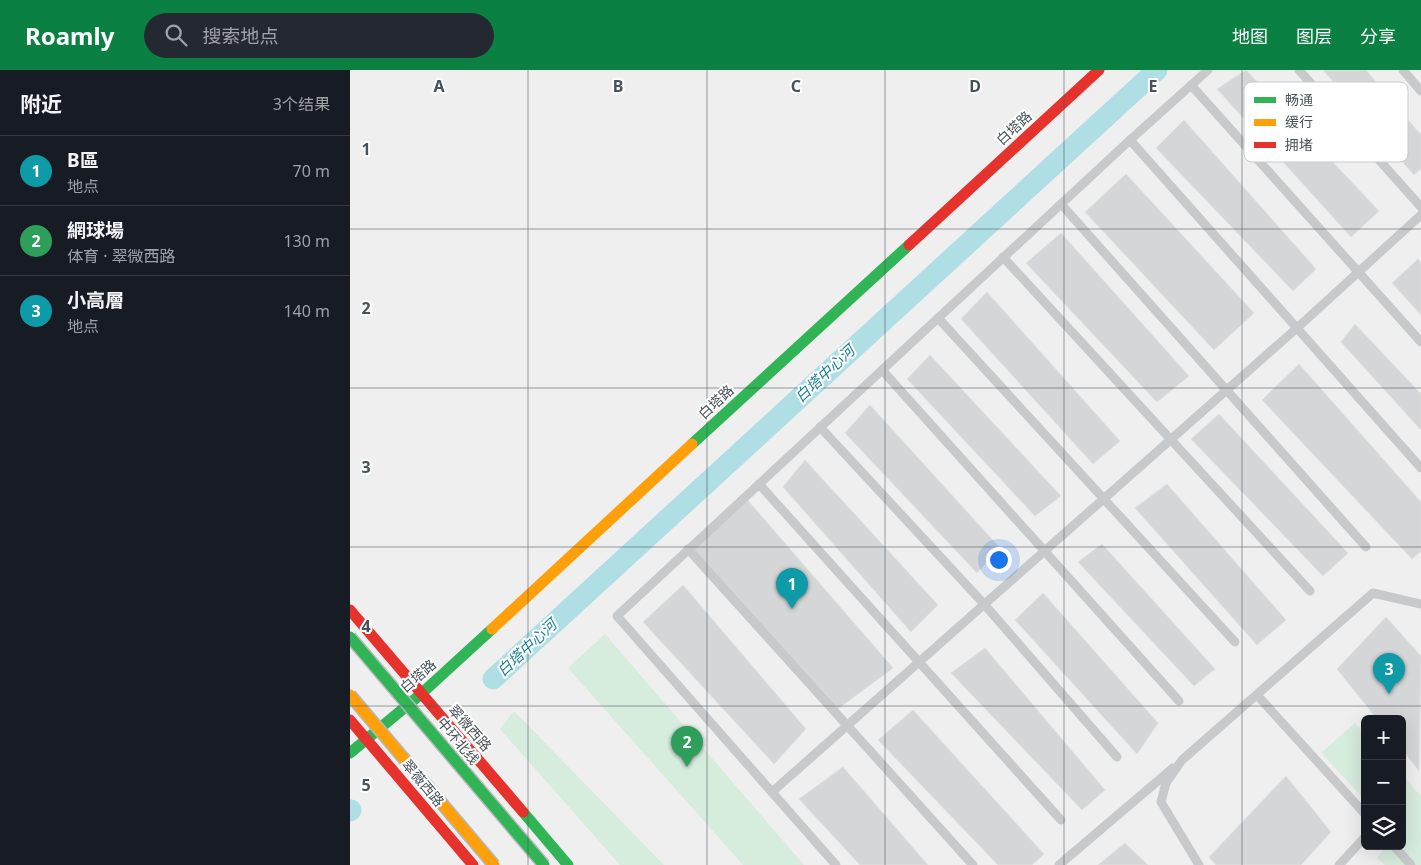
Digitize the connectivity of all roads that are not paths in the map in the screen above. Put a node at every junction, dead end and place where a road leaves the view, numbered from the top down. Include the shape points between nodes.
1 (1099, 70) edge
2 (1208, 70) edge
3 (1299, 70) edge
4 (1403, 70) edge
5 (1310, 82) edge
6 (1191, 85) junction
7 (1421, 91) edge
8 (1130, 140) junction
9 (1244, 144) edge
10 (1260, 162) edge
11 (1381, 162) edge
12 (1061, 204) junction
13 (1421, 207) edge
14 (1421, 215) edge
15 (1003, 258) junction
16 (1358, 272) junction
17 (938, 318) junction
18 (1297, 328) junction
19 (1421, 342) edge
20 (882, 370) junction
21 (1227, 390) junction
22 (820, 427) junction
23 (1171, 440) junction
24 (1421, 468) edge
25 (759, 484) junction
26 (1104, 499) junction
27 (1366, 547) dead end
28 (688, 549) junction
29 (1044, 551) junction
30 (1310, 591) dead end
31 (984, 604) junction
32 (1421, 604) edge
33 (350, 610) edge
34 (350, 637) edge
35 (1235, 642) dead end
36 (919, 662) junction
37 (421, 694) junction
38 (350, 695) edge
39 (1257, 695) junction
40 (350, 701) edge
41 (1180, 701) dead end
42 (350, 720) edge
43 (847, 725) junction
44 (366, 739) junction
45 (350, 753) edge
46 (1117, 757) dead end
47 (1182, 760) junction
48 (772, 792) junction
49 (1361, 810) edge
50 (1061, 820) dead end
51 (1361, 841) edge
52 (1398, 850) edge
53 (1069, 862) edge
54 (472, 865) edge
55 (494, 865) edge
56 (544, 865) edge
57 (568, 865) edge
58 (836, 865) edge
59 (973, 865) edge
60 (1059, 865) edge
61 (1199, 865) edge
62 (1339, 865) edge
63 (1411, 865) edge

1 - 37 main road, 白塔路
2 - 6 lane
3 - 5 lane
4 - 7 lane
6 - 8 lane
6 - 9 lane
8 - 12 lane
8 - 18 lane
10 - 16 lane
11 - 13 lane
12 - 15 lane
12 - 21 lane
14 - 16 lane
15 - 17 lane
15 - 23 lane
16 - 18 lane
16 - 19 lane
17 - 20 lane
17 - 26 lane
18 - 21 lane
18 - 24 lane
20 - 22 lane
20 - 29 lane
21 - 23 lane
21 - 27 lane
22 - 25 lane
22 - 31 lane
23 - 26 lane
23 - 30 lane
25 - 28 lane
25 - 36 lane
26 - 29 lane
26 - 35 lane
28 - 43 lane
28 - 48 lane via 616,616
29 - 31 lane
29 - 41 lane
31 - 36 lane
31 - 46 lane
32 - 39 lane via 1373,594
33 - 37 main road, 翠微西路
34 - 56 main road, 中环北线, bridge
36 - 43 lane
36 - 50 lane
37 - 44 main road, 白塔路
37 - 57 main road, 翠微西路
38 - 55 main road, bridge
39 - 47 lane
39 - 49 lane
40 - 54 main road
42 - 44 main road, 翠薇西路
43 - 48 lane
43 - 59 lane
44 - 45 main road, 白塔路
44 - 54 main road, 翠薇西路
47 - 53 lane
47 - 61 lane via 1166,783 1161,802
48 - 58 lane
51 - 62 lane
52 - 63 lane
53 - 60 lane

